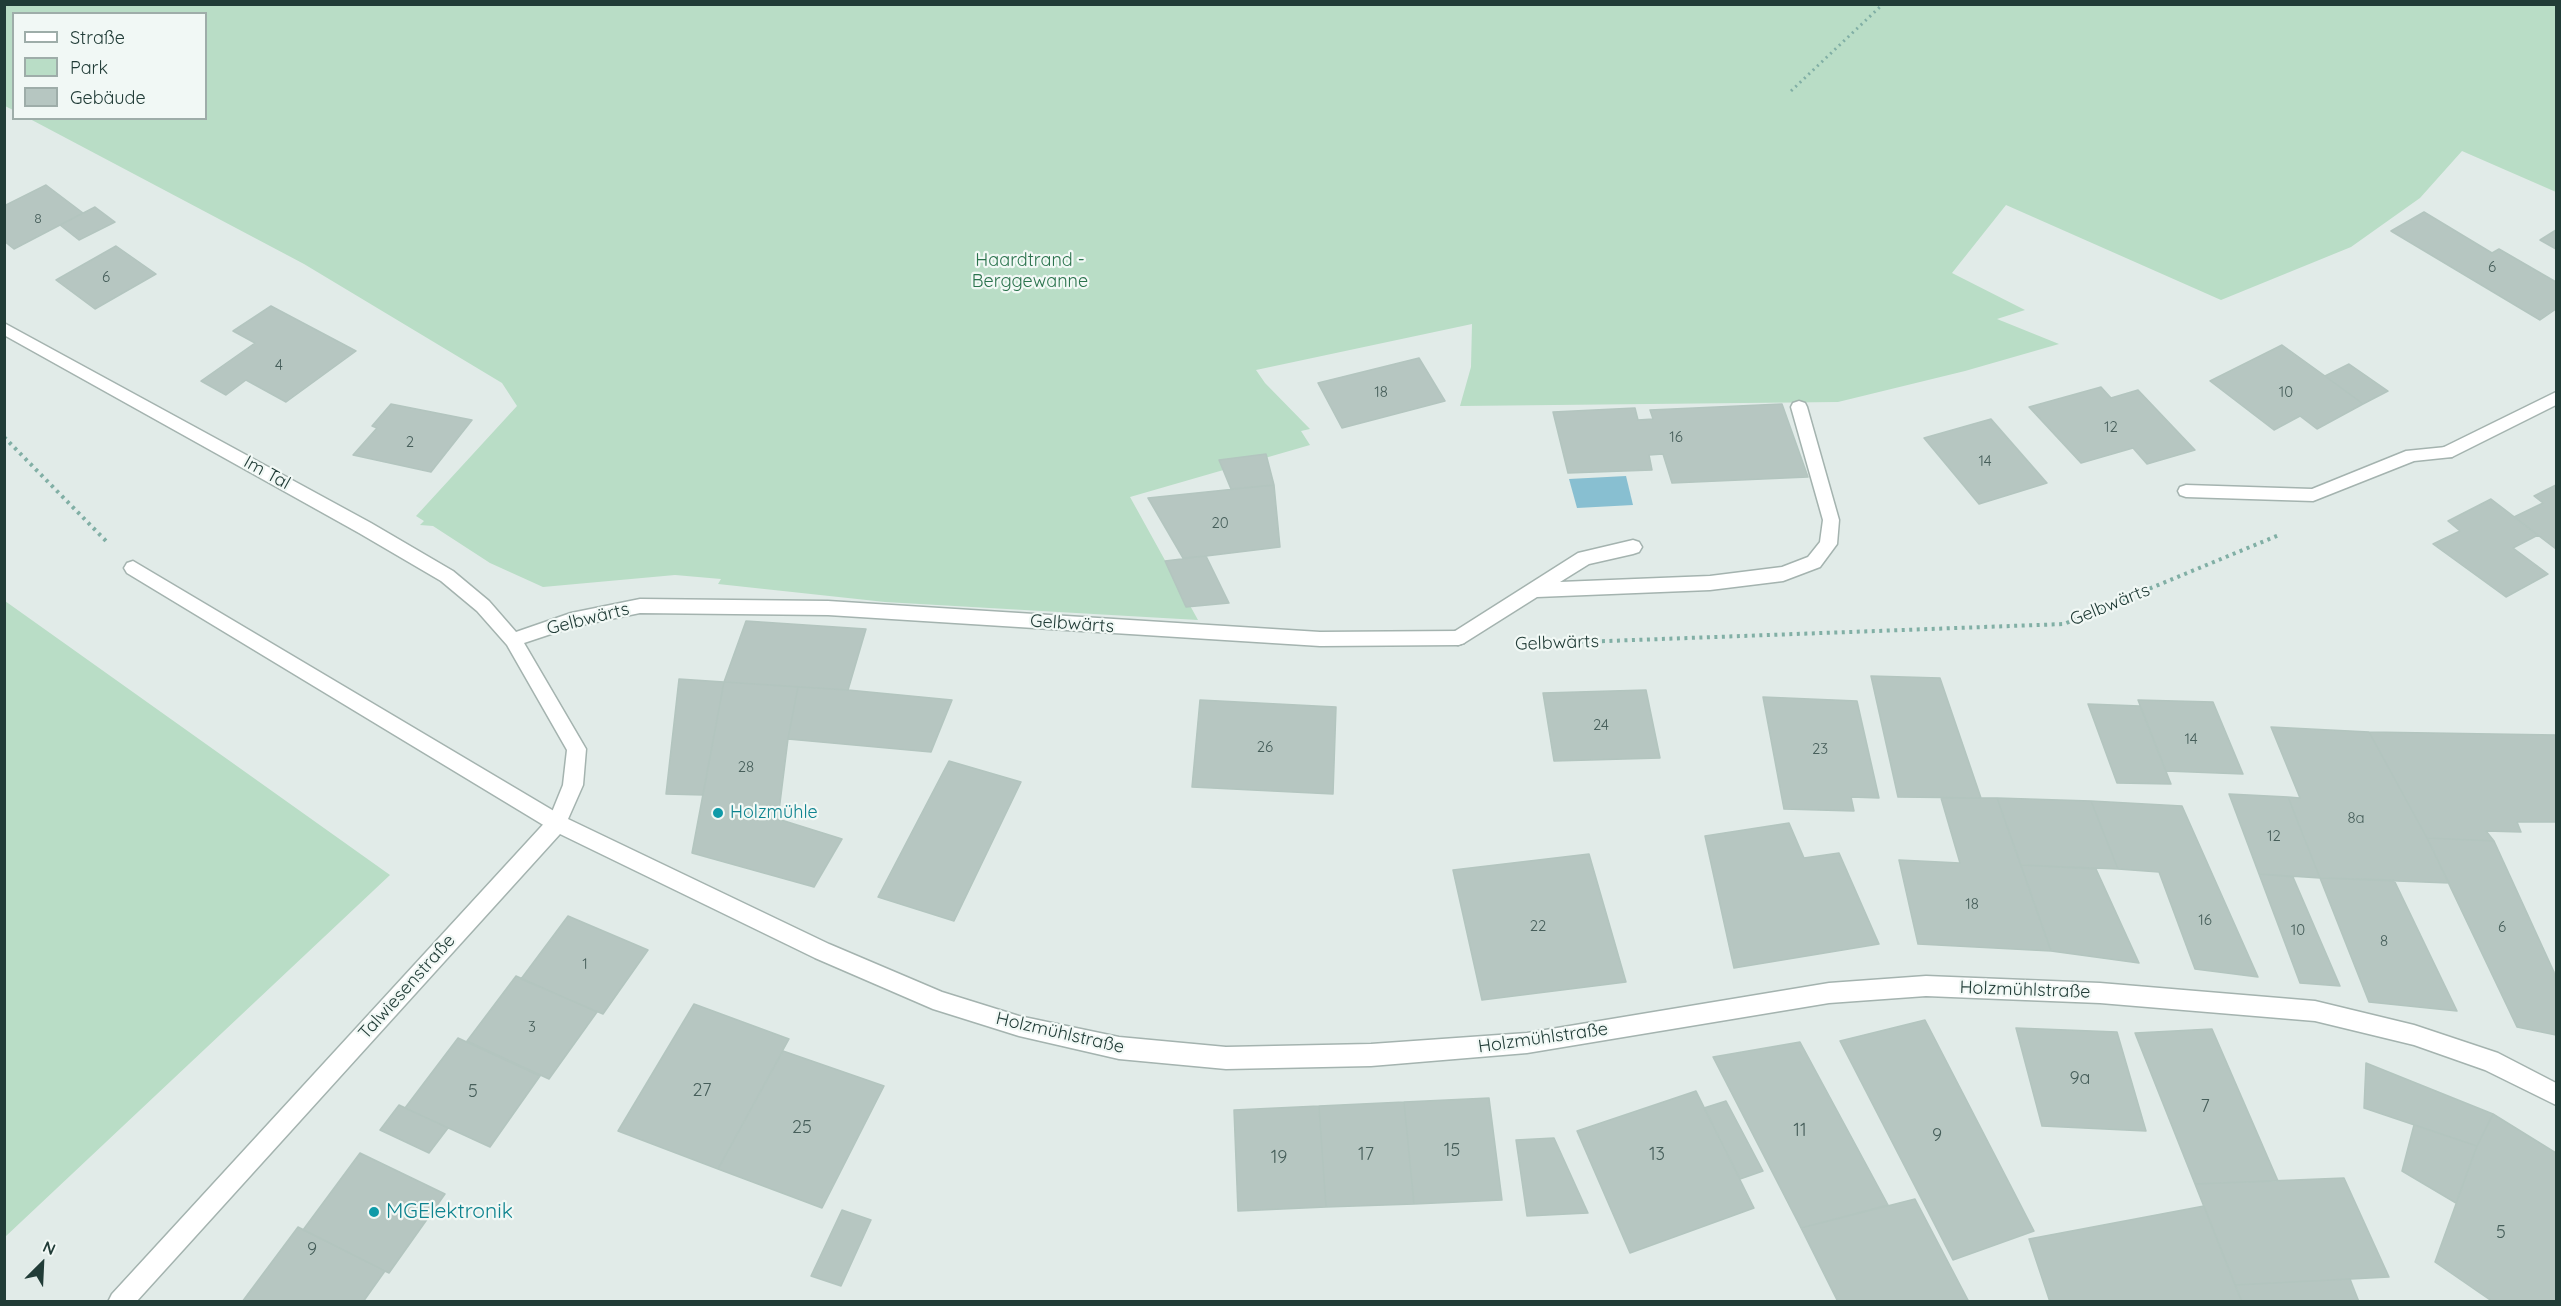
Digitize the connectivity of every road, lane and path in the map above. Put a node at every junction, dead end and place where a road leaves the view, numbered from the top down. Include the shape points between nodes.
1 (1883, 4) edge
2 (1791, 91) dead end
3 (4, 328) edge
4 (2556, 398) edge
5 (1799, 407) dead end
6 (4, 437) edge
7 (2186, 491) dead end
8 (2282, 534) dead end
9 (1632, 547) dead end
10 (133, 568) joint
11 (1536, 590) junction
12 (1458, 638) junction
13 (513, 640) junction
14 (557, 823) junction
15 (2556, 1094) edge
16 (120, 1302) edge

1 - 2 path
3 - 13 street, Im Tal via 447,576 483,606
4 - 7 street via 2445,453 2412,455 2313,495
5 - 11 street via 1831,520 1828,544 1814,562 1783,574 1710,583
6 - 10 path
8 - 12 path, Gelbwärts via 2064,624 1491,645
9 - 11 street via 1584,558
10 - 14 street, Holzmühlstraße
11 - 12 street
12 - 13 street, Gelbwärts via 1320,639 828,608 640,606 571,620
13 - 14 street, Talwiesenstraße via 577,748 573,785
14 - 15 street, Holzmühlstraße via 822,951 940,1002 1019,1026 1119,1048 1226,1058 1371,1055 1527,1043 1829,993 1926,986 2100,993 2315,1011 2414,1035 2490,1061
14 - 16 street, Talwiesenstraße

